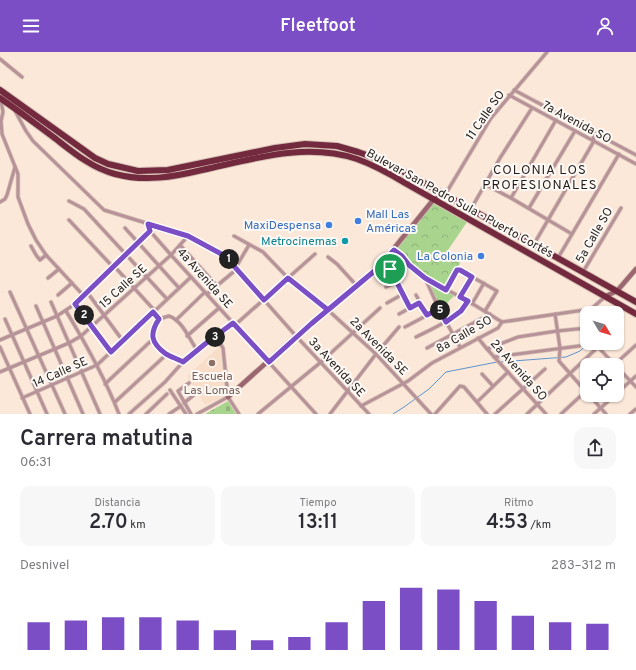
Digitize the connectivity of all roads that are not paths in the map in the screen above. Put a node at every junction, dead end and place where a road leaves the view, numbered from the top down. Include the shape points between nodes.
1 (547, 52) edge
2 (0, 59) edge
3 (22, 77) dead end
4 (0, 90) edge
5 (514, 90) junction
6 (509, 95) junction
7 (1, 98) edge
8 (11, 105) junction
9 (532, 108) junction
10 (3, 112) junction
11 (556, 120) junction
12 (574, 131) junction
13 (592, 132) junction
14 (594, 141) junction
15 (619, 154) junction
16 (636, 155) edge
17 (636, 164) edge
18 (15, 165) junction
19 (486, 185) junction
20 (445, 195) junction
21 (511, 198) junction
22 (434, 199) junction
23 (69, 201) dead end
24 (0, 202) edge
25 (529, 208) junction
26 (620, 208) dead end
27 (472, 209) junction
28 (69, 220) dead end
29 (548, 220) junction
30 (148, 224) junction
31 (125, 228) dead end
32 (150, 231) junction
33 (572, 234) junction
34 (188, 236) junction
35 (234, 236) dead end
36 (138, 242) junction
37 (534, 244) junction
38 (180, 245) junction
39 (250, 245) junction
40 (31, 246) dead end
41 (394, 250) junction
42 (314, 254) dead end
43 (46, 255) junction
44 (125, 255) junction
45 (171, 255) junction
46 (328, 257) dead end
47 (558, 258) junction
48 (409, 265) junction
49 (113, 266) junction
50 (158, 266) junction
51 (236, 268) junction
52 (378, 268) junction
53 (59, 269) junction
54 (390, 269) junction
55 (636, 269) edge
56 (583, 272) junction
57 (146, 277) junction
58 (191, 277) junction
59 (472, 277) junction
60 (48, 278) dead end
61 (288, 278) junction
62 (425, 278) junction
63 (397, 282) junction
64 (72, 283) junction
65 (484, 283) junction
66 (217, 286) junction
67 (357, 286) junction
68 (386, 287) dead end
69 (134, 288) junction
70 (179, 288) junction
71 (446, 290) junction
72 (617, 291) junction
73 (10, 292) dead end
74 (87, 292) junction
75 (206, 293) junction
76 (404, 294) junction
77 (416, 294) dead end
78 (58, 295) dead end
79 (84, 295) junction
80 (606, 296) junction
81 (460, 297) junction
82 (167, 299) junction
83 (264, 300) junction
84 (468, 301) junction
85 (51, 302) dead end
86 (636, 302) edge
87 (387, 303) dead end
88 (419, 303) junction
89 (75, 304) junction
90 (472, 304) junction
91 (36, 306) dead end
92 (219, 308) junction
93 (380, 308) dead end
94 (410, 308) junction
95 (439, 309) junction
96 (328, 310) junction
97 (66, 311) junction
98 (485, 311) junction
99 (154, 312) junction
100 (399, 314) dead end
101 (490, 314) junction
102 (555, 314) junction
103 (636, 314) edge
104 (104, 315) junction
105 (427, 315) junction
106 (57, 316) junction
107 (5, 319) dead end
108 (159, 319) junction
109 (176, 320) junction
110 (43, 322) junction
111 (446, 322) junction
112 (502, 322) junction
113 (234, 324) junction
114 (92, 327) junction
115 (399, 327) dead end
116 (405, 327) dead end
117 (27, 329) junction
118 (580, 329) edge
119 (557, 331) junction
120 (353, 333) junction
121 (452, 334) junction
122 (12, 335) junction
123 (81, 336) junction
124 (188, 336) junction
125 (296, 336) junction
126 (216, 337) junction
127 (416, 337) dead end
128 (478, 338) junction
129 (153, 339) junction
130 (0, 340) edge
131 (123, 341) junction
132 (68, 343) junction
133 (636, 345) edge
134 (579, 346) dead end
135 (0, 347) edge
136 (427, 348) dead end
137 (460, 348) junction
138 (560, 348) junction
139 (54, 349) junction
140 (487, 349) junction
141 (197, 350) junction
142 (111, 352) junction
143 (167, 354) junction
144 (376, 354) junction
145 (38, 356) junction
146 (494, 358) junction
147 (586, 358) edge
148 (608, 358) edge
149 (622, 358) edge
150 (183, 362) junction
151 (269, 362) junction
152 (321, 362) junction
153 (23, 363) junction
154 (580, 364) edge
155 (96, 365) junction
156 (9, 368) junction
157 (545, 369) dead end
158 (0, 372) edge
159 (81, 372) junction
160 (508, 372) junction
161 (482, 374) dead end
162 (569, 374) junction
163 (624, 375) edge
164 (636, 376) edge
165 (67, 378) junction
166 (630, 381) junction
167 (189, 383) dead end
168 (403, 383) junction
169 (105, 384) junction
170 (52, 385) junction
171 (580, 385) edge
172 (493, 386) junction
173 (624, 387) edge
174 (636, 387) edge
175 (292, 388) junction
176 (523, 389) junction
177 (170, 390) dead end
178 (347, 391) junction
179 (37, 392) junction
180 (167, 394) dead end
181 (195, 394) dead end
182 (228, 397) junction
183 (22, 398) junction
184 (580, 398) edge
185 (114, 402) junction
186 (477, 402) junction
187 (596, 402) edge
188 (607, 402) edge
189 (184, 403) junction
190 (537, 404) junction
191 (181, 406) junction
192 (361, 406) junction
193 (601, 408) junction
194 (636, 409) edge
195 (30, 414) edge
196 (46, 414) edge
197 (65, 414) edge
198 (83, 414) edge
199 (100, 414) edge
200 (120, 414) edge
201 (129, 414) edge
202 (146, 414) edge
203 (169, 414) edge
204 (186, 414) edge
205 (191, 414) edge
206 (196, 414) edge
207 (240, 414) edge
208 (258, 414) edge
209 (316, 414) edge
210 (330, 414) edge
211 (368, 414) edge
212 (431, 414) edge
213 (435, 414) edge
214 (487, 414) edge
215 (495, 414) edge
216 (527, 414) edge
217 (546, 414) edge
218 (560, 414) edge
219 (594, 414) edge
220 (606, 414) edge
221 (630, 414) edge

1 - 5 street, 11 Calle SO
2 - 3 street
4 - 20 highway, Bulevar San Pedro Sula - Puerto Cortés via 95,158 120,167 138,171 168,170 275,148 305,144 337,146 381,160
5 - 6 street, 11 Calle SO
5 - 13 street, 7a Avenida SO
6 - 9 street, 7a Avenida SO
6 - 20 street, 11 Calle SO via 491,118
7 - 8 highway, Bulevar San Pedro Sula - Puerto Cortés
7 - 10 street
8 - 10 street
8 - 22 highway, Bulevar San Pedro Sula - Puerto Cortés via 90,164 116,174 138,178 169,178 260,157 313,151 356,159
8 - 30 street via 33,141 104,210
9 - 11 street, 7a Avenida SO
9 - 19 street
10 - 18 street via 2,134
11 - 12 street, 7a Avenida SO
11 - 21 street
12 - 14 street, 7a Avenida SO
12 - 25 street
13 - 14 street
13 - 16 street, 7a Avenida SO
14 - 15 street, 7a Avenida SO
14 - 29 street
15 - 17 street, 7a Avenida SO
15 - 33 street
18 - 24 street via 7,195
18 - 43 street via 18,174 18,197 36,240
19 - 21 street
19 - 27 street
20 - 22 street
20 - 27 highway, Bulevar San Pedro Sula - Puerto Cortés
21 - 25 street
22 - 41 street
22 - 80 highway, Bulevar San Pedro Sula - Puerto Cortés
23 - 44 street via 84,209
25 - 29 street
26 - 56 street, 5a Calle SO
27 - 37 highway, Bulevar San Pedro Sula - Puerto Cortés
28 - 49 street
29 - 33 street
29 - 37 street
30 - 32 street, 4a Avenida SE
30 - 34 street
31 - 36 street
32 - 36 street
32 - 45 street, 4a Avenida SE
33 - 47 street
34 - 38 street, 15 Calle SE
34 - 51 street, 3a Avenida SE via 225,256
35 - 39 street, 2a Avenida SE
36 - 44 street
36 - 50 street
37 - 47 highway, Bulevar San Pedro Sula - Puerto Cortés
38 - 45 street, 15 Calle SE
38 - 66 street
39 - 51 street
39 - 61 street, 2a Avenida SE via 263,252
40 - 43 street via 40,260
41 - 48 street
41 - 52 street
42 - 61 street
43 - 53 street
44 - 49 street
44 - 57 street
45 - 50 street, 15 Calle SE
45 - 58 street, 4a Avenida SE
46 - 67 street
47 - 56 highway, Bulevar San Pedro Sula - Puerto Cortés
48 - 54 street
48 - 62 street
49 - 69 street
49 - 74 street
50 - 57 street, 15 Calle SE
50 - 70 street
51 - 66 street
51 - 83 street, 3a Avenida SE
52 - 54 street via 384,271
52 - 67 street
53 - 60 street
53 - 64 street
54 - 63 street
55 - 72 street
56 - 72 highway, Bulevar San Pedro Sula - Puerto Cortés
57 - 69 street, 15 Calle SE
57 - 82 street
58 - 70 street, 14 Calle SE
58 - 75 street, 4a Avenida SE
59 - 65 street
59 - 71 street via 457,270
59 - 81 street
61 - 83 street
61 - 96 street, 2a Avenida SE
62 - 71 street
62 - 95 street
63 - 68 street
63 - 76 street
64 - 78 street
64 - 79 street
65 - 90 street
65 - 98 street via 497,291
66 - 75 street
67 - 96 street
69 - 99 street
69 - 104 street, 15 Calle SE
70 - 82 street, 14 Calle SE
71 - 81 street
72 - 80 street
72 - 86 highway, Bulevar San Pedro Sula - Puerto Cortés
73 - 117 street
74 - 79 street
74 - 104 street
75 - 92 street, 4a Avenida SE
75 - 109 street
76 - 87 street
76 - 94 street
77 - 88 street
79 - 89 street
80 - 102 street, 8a Calle SO via 591,310
80 - 103 highway, Bulevar San Pedro Sula - Puerto Cortés
81 - 84 street
82 - 99 street, 14 Calle SE
83 - 113 street
83 - 125 street, 3a Avenida SE
84 - 90 street
84 - 111 street via 461,311
85 - 106 street
88 - 94 street
88 - 105 street
89 - 97 street
89 - 114 street
90 - 98 street
91 - 110 street
92 - 113 street, 4a Avenida SE
92 - 124 street
93 - 120 street
94 - 100 street
95 - 105 street
95 - 111 street
96 - 120 street, 2a Avenida SE
96 - 125 street
97 - 106 street
97 - 123 street
98 - 101 street
99 - 108 street
99 - 131 street, 14 Calle SE
101 - 112 street
101 - 121 street
102 - 112 street, 8a Calle SO
102 - 119 street
104 - 114 street, 15 Calle SE
104 - 131 street
105 - 116 street
106 - 110 street
106 - 132 street
107 - 122 street
108 - 109 street via 169,316
108 - 129 street via 152,332
109 - 124 street
110 - 117 street
110 - 139 street
111 - 121 street
111 - 127 street
112 - 128 street, 8a Calle SO via 498,328
113 - 126 street
113 - 151 street, 4a Avenida SE
114 - 123 street, 15 Calle SE
114 - 142 street
115 - 144 street
117 - 122 street
117 - 145 street
118 - 119 street
119 - 138 street
119 - 140 street via 518,337
120 - 144 street, 2a Avenida SE
120 - 152 street
121 - 136 street
121 - 137 street
122 - 130 street
122 - 153 street
123 - 132 street, 15 Calle SE
123 - 155 street
124 - 141 street
125 - 151 street
125 - 152 street, 3a Avenida SE
126 - 141 street
126 - 182 street via 223,348
128 - 137 street, 8a Calle SO
128 - 140 street, 2a Avenida SO
129 - 143 street
129 - 169 street
131 - 142 street, 14 Calle SE
132 - 139 street, 15 Calle SE
132 - 159 street
133 - 149 street
134 - 138 street
135 - 156 street
137 - 168 street, 8a Calle SO
138 - 146 street
138 - 162 street via 559,362
139 - 145 street, 15 Calle SE
139 - 165 street
140 - 146 street, 2a Avenida SO
141 - 150 street
142 - 155 street, 14 Calle SE
143 - 150 street
143 - 185 street
144 - 168 street, 2a Avenida SE
144 - 178 street
145 - 153 street, 15 Calle SE
145 - 170 street
146 - 160 street, 2a Avenida SO
147 - 148 street via 598,347
150 - 201 street
151 - 175 street, 4a Avenida SE
151 - 182 street
152 - 175 street
152 - 178 street, 3a Avenida SE
153 - 156 street, 15 Calle SE
153 - 179 street
154 - 162 street
155 - 159 street, 14 Calle SE
155 - 169 street
156 - 158 street, 15 Calle SE
156 - 183 street
157 - 176 street
159 - 165 street, 14 Calle SE
159 - 199 street
160 - 172 street
160 - 176 street, 2a Avenida SO
161 - 172 street
162 - 171 street
162 - 190 street
163 - 166 street
164 - 166 street
165 - 170 street, 14 Calle SE
165 - 198 street
166 - 173 street
166 - 174 street
167 - 189 street via 178,391
168 - 192 street, 8a Calle SO
168 - 212 street, 2a Avenida SE
169 - 185 street
170 - 179 street, 14 Calle SE
170 - 197 street
172 - 186 street
175 - 208 street
175 - 209 street, 4a Avenida SE
176 - 190 street, 2a Avenida SO
176 - 215 street
177 - 191 street
178 - 192 street, 3a Avenida SE
178 - 210 street
179 - 183 street, 14 Calle SE
179 - 196 street
180 - 202 street
181 - 189 street
182 - 206 street
182 - 207 street
183 - 195 street
184 - 218 street
185 - 200 street
186 - 213 street via 464,387 460,386
186 - 214 street
187 - 193 street
188 - 193 street
189 - 205 street
190 - 216 street
190 - 217 street, 2a Avenida SO
191 - 203 street
191 - 204 street
192 - 211 street, 3a Avenida SE
193 - 219 street
193 - 220 street
194 - 221 street

